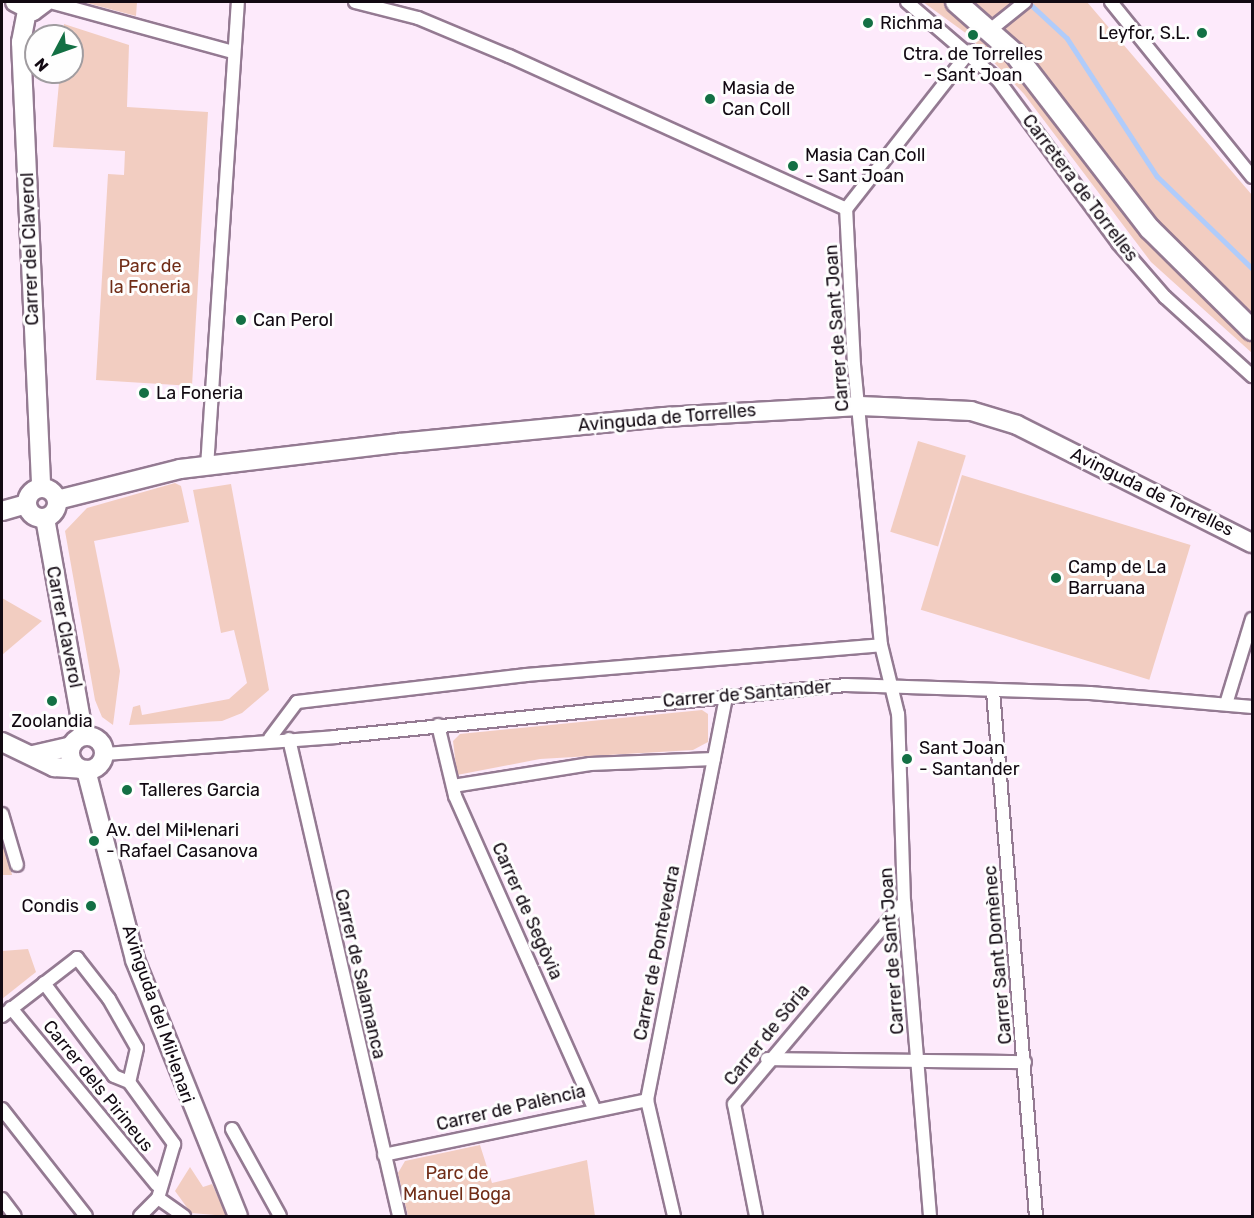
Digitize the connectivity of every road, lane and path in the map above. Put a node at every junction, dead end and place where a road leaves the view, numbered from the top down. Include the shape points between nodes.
1 (45, 2) edge
2 (50, 2) edge
3 (238, 2) edge
4 (355, 2) edge
5 (907, 2) edge
6 (956, 2) edge
7 (1025, 2) edge
8 (1111, 2) edge
9 (21, 6) edge
10 (990, 30) junction
11 (970, 51) junction
12 (233, 52) junction
13 (1252, 177) edge
14 (846, 209) junction
15 (1252, 330) edge
16 (1252, 376) edge
17 (860, 405) junction
18 (207, 466) junction
19 (41, 489) junction
20 (57, 500) junction
21 (27, 504) junction
22 (2, 511) edge
23 (45, 518) junction
24 (1252, 543) edge
25 (1252, 619) edge
26 (881, 645) junction
27 (889, 684) junction
28 (993, 691) junction
29 (726, 696) junction
30 (1226, 704) junction
31 (1252, 707) edge
32 (438, 725) junction
33 (270, 738) junction
34 (289, 739) junction
35 (78, 741) junction
36 (2, 746) edge
37 (104, 754) junction
38 (33, 755) junction
39 (714, 759) junction
40 (84, 769) junction
41 (453, 786) junction
42 (2, 814) edge
43 (17, 865) dead end
44 (904, 902) junction
45 (44, 983) junction
46 (6, 1012) edge
47 (767, 1059) junction
48 (918, 1061) junction
49 (1025, 1062) junction
50 (129, 1083) junction
51 (647, 1100) junction
52 (594, 1108) junction
53 (2, 1109) edge
54 (232, 1129) dead end
55 (384, 1155) junction
56 (158, 1192) junction
57 (2, 1199) edge
58 (15, 1216) edge
59 (86, 1216) edge
60 (140, 1216) edge
61 (184, 1216) edge
62 (238, 1216) edge
63 (280, 1216) edge
64 (399, 1216) edge
65 (674, 1216) edge
66 (756, 1216) edge
67 (930, 1216) edge
68 (1036, 1216) edge

1 - 9 street
2 - 12 street
3 - 12 street
4 - 14 street via 418,18 509,56
5 - 11 street, Carretera de Torrelles
6 - 10 main road, Carretera de Torrelles
7 - 10 street
8 - 13 street
9 - 19 street, Carrer del Claverol
10 - 15 main road, Carretera de Torrelles via 1041,83 1150,229
11 - 14 street
11 - 16 street, Carretera de Torrelles via 1014,98 1118,243 1165,297
12 - 18 street
14 - 17 street, Carrer de Sant Joan
17 - 18 street, Avinguda de Torrelles via 664,417
17 - 24 street, Avinguda de Torrelles via 970,411 1017,425
17 - 26 street, Carrer de Sant Joan
18 - 20 street, Avinguda de Torrelles
19 - 20 street
19 - 21 street via 32,492
20 - 23 street via 54,512
21 - 22 street
21 - 23 street via 36,517
23 - 35 street, Carrer Claverol
25 - 30 street
26 - 27 street, Carrer de Sant Joan
26 - 33 street, Carrer de Santander via 526,675 297,702
27 - 28 street, Carrer de Santander
27 - 29 street, Carrer de Santander
27 - 44 street, Carrer de Sant Joan via 898,714
28 - 30 street, Carrer de Santander
28 - 49 street, Carrer Sant Domènec
29 - 32 street, Carrer de Santander
29 - 39 street, Carrer de Pontevedra
30 - 31 street, Carrer de Santander
32 - 34 street, Carrer de Santander
32 - 41 street, Carrer de Segòvia
33 - 34 street, Carrer de Santander
33 - 37 street, Carrer de Santander
34 - 55 street, Carrer de Salamanca
35 - 37 street via 96,739
35 - 38 street
35 - 40 street via 72,762
36 - 38 street
37 - 40 street via 97,767
38 - 40 street via 54,767
39 - 41 street via 590,764
39 - 51 street, Carrer de Pontevedra
40 - 62 street, Avinguda del Mil·lenari via 135,960
41 - 52 street, Carrer de Segòvia
42 - 43 street
44 - 47 street, Carrer de Sòria
44 - 48 street, Carrer de Sant Joan
45 - 46 street
45 - 50 street via 114,1076
45 - 50 street via 77,958 109,999 137,1048
46 - 56 street, Carrer dels Pirineus
47 - 48 street
47 - 66 street, Carrer de Sòria via 734,1104
48 - 49 street
48 - 67 street, Carrer de Sant Joan
49 - 68 street, Carrer Sant Domènec
50 - 56 street via 174,1144 173,1158
51 - 52 street, Carrer de Palència
51 - 65 street, Carrer de Pontevedra
52 - 55 street, Carrer de Palència
53 - 59 street
54 - 63 street
55 - 64 street, Carrer de Salamanca
56 - 60 street
56 - 61 street, Carrer dels Pirineus
57 - 58 street

